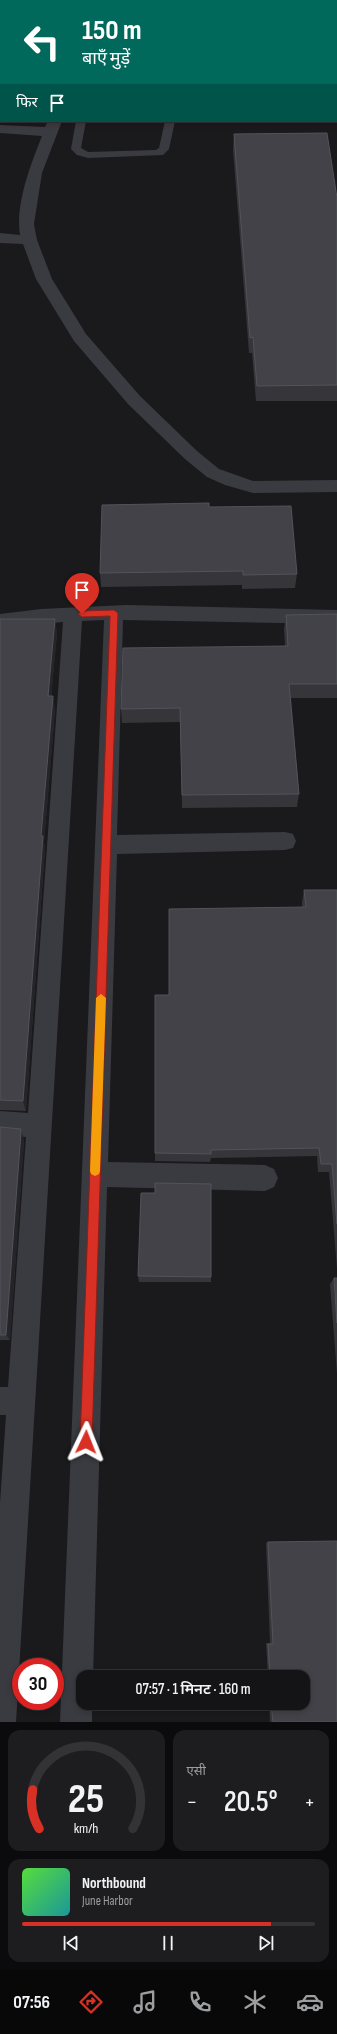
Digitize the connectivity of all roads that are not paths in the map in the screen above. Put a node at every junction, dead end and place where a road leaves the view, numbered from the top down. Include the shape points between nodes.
1 (82, 122) edge
2 (170, 122) edge
3 (53, 127) edge
4 (0, 129) edge
5 (0, 238) edge
6 (29, 240) junction
7 (337, 486) edge
8 (114, 613) junction
9 (73, 615) junction
10 (337, 617) edge
11 (0, 621) edge
12 (285, 841) dead end
13 (106, 845) junction
14 (0, 1123) edge
15 (40, 1126) junction
16 (95, 1174) junction
17 (264, 1178) dead end
18 (10, 1402) edge
19 (0, 1722) edge
20 (76, 1722) edge

1 - 2 lane via 76,149 88,156 159,153 164,149
3 - 4 street
3 - 6 street via 35,173 26,224
5 - 6 street
6 - 7 street via 44,279 80,337 134,400 207,469 231,482 253,487
8 - 9 street
8 - 10 street
8 - 13 street
9 - 11 street via 35,616
9 - 15 street
12 - 13 street
13 - 16 street
14 - 15 street
15 - 18 street
16 - 17 street
16 - 20 street
18 - 19 street

